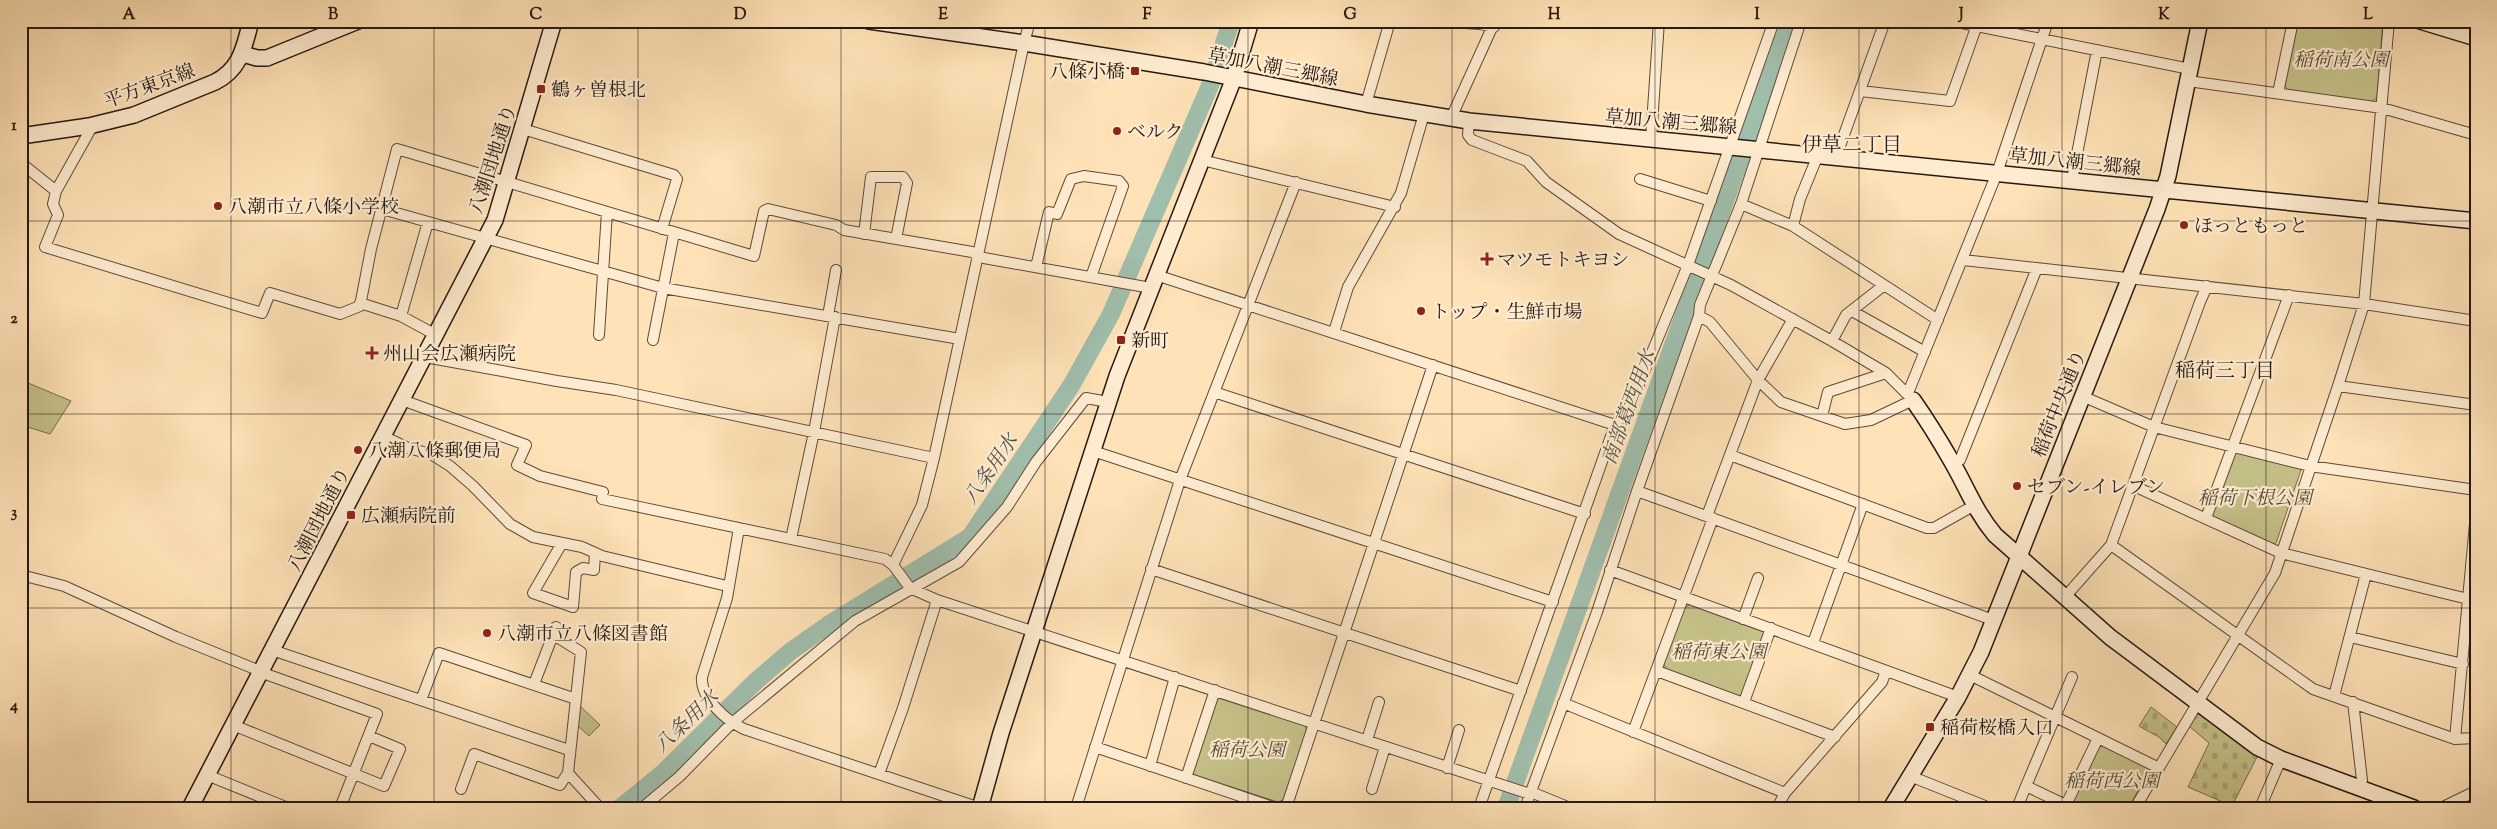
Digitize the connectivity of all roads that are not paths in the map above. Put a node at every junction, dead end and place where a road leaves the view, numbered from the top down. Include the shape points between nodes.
1 (252, 21) edge
2 (358, 21) edge
3 (554, 21) edge
4 (869, 21) edge
5 (1030, 21) edge
6 (1251, 21) edge
7 (1390, 21) edge
8 (1437, 21) edge
9 (1659, 21) edge
10 (1774, 21) edge
11 (1802, 21) edge
12 (1885, 21) edge
13 (1952, 21) edge
14 (2048, 21) edge
15 (2200, 21) edge
16 (2293, 21) edge
17 (2388, 21) edge
18 (2420, 21) edge
19 (1494, 24) edge
20 (1977, 24) junction
21 (2042, 38) junction
22 (2476, 38) edge
23 (1024, 43) junction
24 (2097, 50) junction
25 (243, 54) junction
26 (2189, 75) junction
27 (1234, 78) junction
28 (1860, 91) junction
29 (2278, 94) junction
30 (1366, 104) junction
31 (2382, 108) junction
32 (1424, 114) junction
33 (1451, 118) junction
34 (1469, 121) junction
35 (94, 125) junction
36 (523, 129) junction
37 (2476, 135) edge
38 (21, 136) edge
39 (1650, 139) junction
40 (1732, 147) junction
41 (1756, 149) junction
42 (1818, 155) junction
43 (1836, 157) junction
44 (1202, 160) junction
45 (21, 163) edge
46 (1997, 173) junction
47 (1640, 179) dead end
48 (2072, 180) junction
49 (507, 182) junction
50 (1296, 182) junction
51 (2164, 190) junction
52 (56, 191) junction
53 (1711, 201) junction
54 (1741, 204) junction
55 (1395, 207) junction
56 (382, 209) junction
57 (2373, 211) junction
58 (607, 212) junction
59 (2476, 221) edge
60 (428, 222) junction
61 (1793, 226) junction
62 (662, 229) junction
63 (674, 233) junction
64 (864, 234) junction
65 (486, 239) junction
66 (896, 239) junction
67 (978, 255) junction
68 (1963, 260) junction
69 (1690, 266) junction
70 (1036, 267) junction
71 (2037, 268) junction
72 (836, 270) dead end
73 (602, 272) junction
74 (1710, 276) junction
75 (1090, 277) junction
76 (2130, 277) junction
77 (1154, 281) junction
78 (1883, 286) junction
79 (2207, 286) junction
80 (663, 288) junction
81 (2289, 295) junction
82 (360, 302) junction
83 (1249, 304) junction
84 (2364, 304) junction
85 (1852, 311) junction
86 (401, 316) junction
87 (831, 316) junction
88 (1699, 316) junction
89 (1793, 319) junction
90 (1938, 320) junction
91 (2475, 321) edge
92 (1334, 332) junction
93 (436, 335) junction
94 (599, 335) dead end
95 (960, 339) junction
96 (653, 340) dead end
97 (1832, 341) junction
98 (1926, 352) junction
99 (425, 357) junction
100 (1432, 365) junction
101 (1886, 373) junction
102 (1758, 380) junction
103 (2338, 386) junction
104 (1214, 392) junction
105 (2476, 394) edge
106 (1911, 396) junction
107 (2082, 396) junction
108 (402, 400) junction
109 (1108, 402) junction
110 (2476, 405) edge
111 (1822, 416) junction
112 (1615, 425) junction
113 (2154, 427) junction
114 (814, 432) junction
115 (384, 436) junction
116 (2234, 446) junction
117 (1093, 451) junction
118 (1403, 454) junction
119 (1730, 455) junction
120 (934, 458) junction
121 (1952, 463) junction
122 (2310, 466) junction
123 (1180, 480) junction
124 (2134, 486) junction
125 (1636, 490) junction
126 (2476, 490) edge
127 (1863, 504) junction
128 (1973, 506) junction
129 (2476, 512) edge
130 (1585, 514) junction
131 (1710, 517) junction
132 (2206, 518) junction
133 (739, 528) junction
134 (791, 539) junction
135 (562, 543) junction
136 (1374, 543) junction
137 (2112, 545) junction
138 (595, 553) junction
139 (2281, 553) junction
140 (2019, 556) junction
141 (893, 565) junction
142 (1841, 565) junction
143 (1151, 569) junction
144 (1610, 570) junction
145 (2366, 574) junction
146 (21, 575) edge
147 (1758, 578) dead end
148 (728, 586) junction
149 (910, 588) junction
150 (1684, 597) junction
151 (2065, 597) junction
152 (2468, 599) junction
153 (937, 600) junction
154 (1553, 602) junction
155 (1743, 618) junction
156 (1993, 620) junction
157 (1771, 628) junction
158 (1034, 631) junction
159 (1344, 633) junction
160 (2237, 635) junction
161 (2350, 637) junction
162 (1813, 643) junction
163 (272, 650) junction
164 (1122, 660) junction
165 (2462, 664) junction
166 (1656, 671) junction
167 (1886, 671) junction
168 (260, 672) junction
169 (1970, 675) junction
170 (1175, 677) junction
171 (2072, 677) dead end
172 (534, 684) junction
173 (1215, 690) junction
174 (1521, 691) junction
175 (2334, 696) junction
176 (1958, 697) junction
177 (576, 699) junction
178 (421, 700) junction
179 (1379, 702) dead end
180 (1744, 702) junction
181 (2354, 702) junction
182 (1563, 703) junction
183 (2199, 703) junction
184 (2054, 716) junction
185 (732, 723) junction
186 (1314, 723) junction
187 (233, 725) junction
188 (1459, 730) dead end
189 (1633, 732) junction
190 (369, 736) junction
191 (1835, 737) junction
192 (2098, 738) junction
193 (2476, 738) edge
194 (2455, 739) junction
195 (1367, 740) junction
196 (1385, 747) junction
197 (1095, 748) junction
198 (569, 750) junction
199 (2280, 759) junction
200 (1150, 766) junction
201 (1447, 768) junction
202 (2158, 768) junction
203 (568, 772) junction
204 (353, 774) junction
205 (879, 774) junction
206 (207, 776) junction
207 (1910, 776) junction
208 (1186, 778) junction
209 (1488, 782) junction
210 (2026, 786) junction
211 (2360, 788) junction
212 (461, 789) dead end
213 (1372, 789) dead end
214 (2476, 791) edge
215 (1530, 793) junction
216 (1786, 793) junction
217 (2068, 806) edge
218 (190, 808) edge
219 (288, 808) edge
220 (340, 808) edge
221 (600, 808) edge
222 (642, 808) edge
223 (980, 808) edge
224 (1076, 808) edge
225 (1276, 808) edge
226 (1286, 808) edge
227 (1479, 808) edge
228 (1525, 808) edge
229 (1570, 808) edge
230 (1777, 808) edge
231 (1891, 808) edge
232 (1990, 808) edge
233 (2017, 808) edge
234 (2135, 808) edge
235 (2260, 808) edge
236 (2414, 808) edge
237 (2441, 808) edge

1 - 25 street, 平方東京線
2 - 25 street via 267,58
3 - 36 street, 八潮団地通り
4 - 23 street, 草加八潮三郷線
5 - 23 street
6 - 27 street
7 - 30 street
8 - 19 street
9 - 39 street
10 - 40 street
11 - 41 street
12 - 28 street
13 - 20 street
14 - 21 street
15 - 26 street, 稲荷中央通り
16 - 29 street
17 - 31 street
18 - 22 street
19 - 33 street
20 - 21 street
20 - 28 street via 1950,101
21 - 24 street
21 - 46 street
23 - 27 street, 草加八潮三郷線
23 - 67 street
24 - 26 street
24 - 48 street
25 - 35 street, 平方東京線 via 231,71 216,82 134,115
26 - 29 street
26 - 51 street, 稲荷中央通り
27 - 30 street, 草加八潮三郷線
27 - 44 street
28 - 43 street
29 - 31 street
30 - 32 street, 草加八潮三郷線
31 - 37 street
31 - 57 street
32 - 33 street, 草加八潮三郷線
32 - 55 street
33 - 34 street, 草加八潮三郷線
34 - 39 street, 草加八潮三郷線
34 - 69 street via 1468,135 1472,140 1527,161 1546,182 1619,234
35 - 38 street, 平方東京線
35 - 52 street
36 - 49 street, 八潮団地通り
36 - 62 street via 674,175 677,179
39 - 40 street, 草加八潮三郷線
40 - 41 street, 草加八潮三郷線
40 - 53 street
41 - 42 street, 草加八潮三郷線
41 - 54 street
42 - 43 street, 草加八潮三郷線
42 - 61 street via 1800,198
43 - 46 street, 草加八潮三郷線
44 - 50 street
44 - 77 street
45 - 52 street
46 - 48 street, 草加八潮三郷線
46 - 68 street
47 - 53 street
48 - 51 street, 草加八潮三郷線
49 - 56 street via 397,149
49 - 58 street
49 - 65 street, 八潮団地通り
50 - 55 street
50 - 83 street
51 - 57 street, 草加八潮三郷線
51 - 76 street, 稲荷中央通り
52 - 82 street via 53,204 58,215 45,247 57,252 262,313 270,293 340,314 360,306
53 - 69 street
54 - 61 street
54 - 74 street
55 - 92 street via 1348,287
56 - 60 street
56 - 82 street
57 - 59 street, 草加八潮三郷線
57 - 84 street
58 - 62 street
58 - 73 street
60 - 65 street
60 - 86 street
61 - 78 street
62 - 63 street
63 - 64 street via 754,256 764,211 768,209
63 - 80 street
64 - 66 street
64 - 66 street via 871,177 904,177 907,183
65 - 73 street
65 - 93 street, 八潮団地通り
66 - 67 street
67 - 70 street
67 - 95 street
68 - 71 street
68 - 90 street
69 - 74 street
69 - 112 street via 1630,406
70 - 75 street
70 - 75 street via 1049,212 1057,214 1070,179 1084,176 1119,181 1123,186
71 - 76 street
71 - 121 street via 1960,460
72 - 87 street
73 - 80 street
73 - 94 street
74 - 88 street
74 - 89 street
75 - 77 street
76 - 79 street
76 - 107 street, 稲荷中央通り
77 - 83 street
77 - 109 street
78 - 85 street
78 - 90 street
79 - 81 street
79 - 113 street
80 - 87 street
80 - 96 street
81 - 84 street
81 - 116 street
82 - 86 street
83 - 92 street
83 - 104 street
84 - 91 street
84 - 103 street
85 - 97 street via 1846,315
85 - 98 street
86 - 93 street
87 - 95 street
87 - 114 street
88 - 102 street via 1710,322
88 - 125 street
89 - 97 street
89 - 102 street
90 - 98 street
91 - 105 street
92 - 100 street
93 - 99 street, 八潮団地通り
95 - 120 street
97 - 101 street
98 - 106 street
99 - 108 street, 八潮団地通り
99 - 114 street via 616,390
100 - 112 street
100 - 118 street
101 - 106 street
101 - 111 street via 1828,392
102 - 111 street via 1781,402
102 - 119 street
103 - 110 street
103 - 122 street
104 - 118 street
104 - 123 street
106 - 111 street via 1871,420 1845,424
106 - 121 street
107 - 113 street
107 - 140 street, 稲荷中央通り
108 - 115 street, 八潮団地通り
108 - 133 street via 526,444 517,465 540,476 602,496
109 - 117 street
109 - 149 street via 1086,398 976,544 959,562
112 - 130 street
113 - 116 street
113 - 124 street
114 - 120 street
114 - 134 street
115 - 135 street via 408,448 432,454 450,466 510,524 534,537
115 - 163 street, 八潮団地通り
116 - 122 street
116 - 132 street
117 - 123 street
117 - 158 street
118 - 130 street
118 - 136 street
119 - 127 street
119 - 131 street
120 - 141 street via 922,505
121 - 128 street
122 - 126 street
122 - 139 street
123 - 136 street
123 - 143 street
124 - 132 street
124 - 137 street
125 - 131 street
125 - 144 street
127 - 128 street via 1927,528 1934,528
127 - 142 street
128 - 140 street via 1995,534
129 - 152 street
130 - 154 street
131 - 142 street
131 - 150 street
132 - 139 street
133 - 134 street
133 - 148 street
134 - 141 street via 885,559
135 - 138 street
135 - 138 street via 533,593 573,607 576,572 583,568 594,570
136 - 154 street
136 - 159 street
137 - 151 street
137 - 160 street
138 - 148 street
139 - 145 street
139 - 160 street via 2275,573
140 - 151 street
140 - 156 street, 稲荷中央通り
141 - 149 street
142 - 156 street
142 - 162 street
143 - 159 street
143 - 164 street
144 - 150 street
144 - 182 street
145 - 152 street
145 - 161 street
146 - 168 street via 64,586
147 - 155 street
148 - 185 street via 701,685 705,694
149 - 153 street
149 - 185 street via 854,621
150 - 155 street
150 - 166 street
151 - 183 street via 2118,644
152 - 165 street
153 - 158 street
153 - 205 street
154 - 174 street
155 - 157 street
156 - 169 street, 稲荷中央通り
157 - 162 street
157 - 180 street
158 - 164 street
158 - 223 street
159 - 174 street
159 - 186 street
160 - 175 street via 2312,689
160 - 183 street
161 - 165 street
161 - 175 street
162 - 167 street
163 - 168 street, 八潮団地通り
163 - 178 street
164 - 170 street
164 - 197 street
165 - 194 street
166 - 180 street
166 - 189 street
167 - 176 street
167 - 191 street via 1882,682
168 - 187 street, 八潮団地通り
168 - 190 street via 377,714
169 - 176 street, 稲荷中央通り
169 - 184 street
170 - 173 street
170 - 200 street
171 - 184 street
172 - 177 street
172 - 177 street via 554,631 581,652
172 - 178 street via 439,653
173 - 186 street
173 - 208 street
174 - 209 street
175 - 181 street
176 - 207 street, 稲荷中央通り
177 - 198 street
178 - 198 street
179 - 195 street
180 - 191 street
181 - 194 street
181 - 211 street via 2362,780
182 - 189 street
182 - 215 street
183 - 199 street via 2243,739
183 - 202 street
184 - 192 street
184 - 210 street
185 - 205 street
185 - 222 street
186 - 195 street
186 - 226 street
187 - 204 street
187 - 206 street, 八潮団地通り
188 - 201 street
189 - 216 street
190 - 204 street
190 - 204 street via 400,749 384,786
191 - 216 street
192 - 202 street
192 - 217 street
193 - 194 street
195 - 196 street
196 - 201 street
196 - 213 street
197 - 200 street
197 - 224 street
198 - 203 street
199 - 211 street
199 - 235 street
200 - 208 street
201 - 209 street
202 - 234 street
203 - 212 street via 560,784 474,754
203 - 221 street
204 - 220 street
205 - 223 street
206 - 218 street, 八潮団地通り
206 - 219 street
207 - 231 street, 稲荷中央通り
207 - 232 street
208 - 225 street
209 - 215 street
209 - 227 street
210 - 217 street
210 - 233 street
211 - 236 street
214 - 237 street
215 - 228 street
215 - 229 street
216 - 230 street

